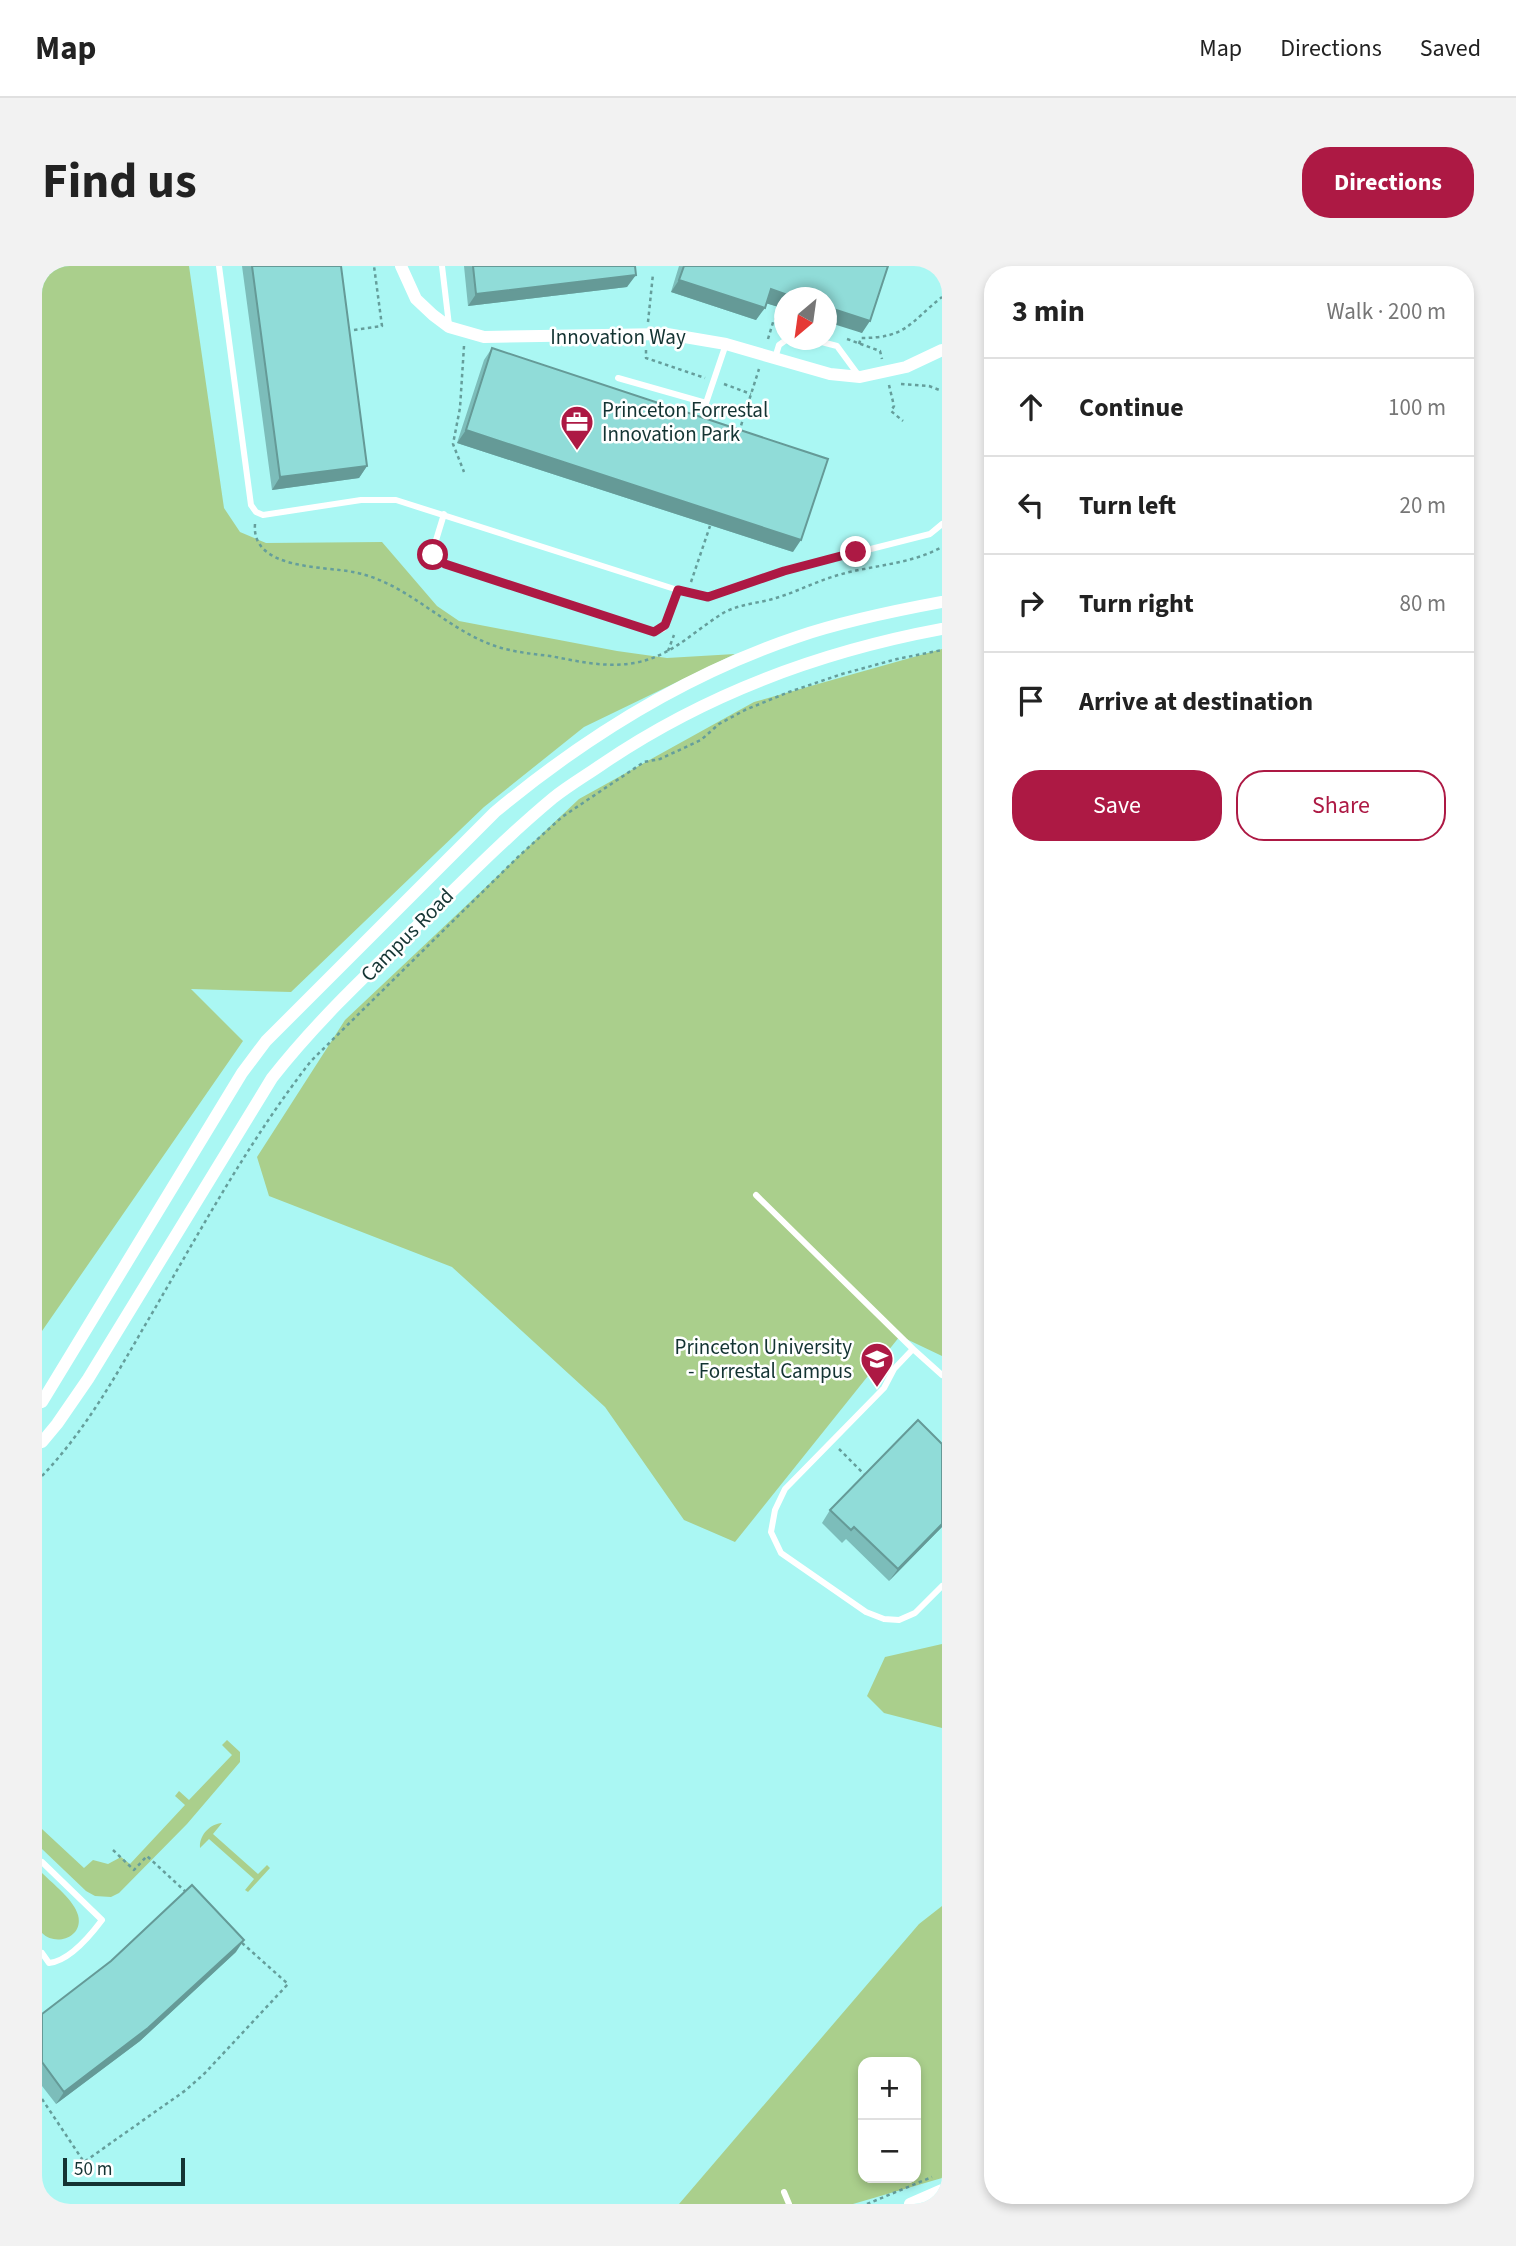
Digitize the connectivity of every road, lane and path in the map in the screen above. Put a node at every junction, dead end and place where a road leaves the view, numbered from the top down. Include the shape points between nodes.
1 (219, 266) edge
2 (374, 266) edge
3 (401, 266) edge
4 (442, 266) edge
5 (942, 297) edge
6 (774, 318) edge
7 (449, 327) junction
8 (354, 330) dead end
9 (726, 344) junction
10 (859, 344) dead end
11 (464, 346) dead end
12 (837, 346) edge
13 (775, 350) edge
14 (942, 350) edge
15 (769, 357) junction
16 (860, 377) junction
17 (618, 378) dead end
18 (889, 385) dead end
19 (942, 391) edge
20 (736, 440) edge
21 (464, 472) dead end
22 (444, 514) junction
23 (942, 524) edge
24 (678, 590) junction
25 (942, 601) edge
26 (942, 629) edge
27 (942, 650) edge
28 (756, 1195) dead end
29 (913, 1349) junction
30 (942, 1375) edge
31 (42, 1402) edge
32 (42, 1442) edge
33 (832, 1442) junction
34 (864, 1474) edge
35 (42, 1476) edge
36 (942, 1586) edge
37 (113, 1850) dead end
38 (42, 1862) edge
39 (194, 1899) edge
40 (236, 1937) edge
41 (42, 1953) edge
42 (42, 2099) edge
43 (942, 2174) edge
44 (942, 2190) edge
45 (785, 2193) dead end
46 (789, 2204) edge
47 (867, 2204) edge
48 (910, 2204) edge

1 - 22 lane via 251,505 256,512 263,515 386,499
2 - 8 path via 382,327
3 - 7 street, Innovation Way via 416,299
4 - 7 lane
5 - 10 path via 899,333 861,338
6 - 15 path
7 - 9 street, Innovation Way via 484,337 667,334
9 - 15 street, Innovation Way
9 - 17 lane via 706,403
11 - 21 path via 453,444
12 - 16 lane
13 - 15 lane
14 - 16 street, Innovation Way via 906,368
15 - 16 street, Innovation Way via 830,374
15 - 20 path
18 - 19 path via 929,386
22 - 24 lane
22 - 24 lane via 433,550 439,561 633,626 654,632 663,629
23 - 24 lane via 930,534 784,571 717,595
25 - 31 street, Campus Road via 797,636 733,662 590,739 495,812 266,1041 236,1082
26 - 32 street, Campus Road via 794,666 711,700 634,743 555,797 485,858 300,1042 272,1078 89,1379
27 - 35 path via 842,674 745,710 701,740 644,762 562,817 519,856 311,1061 253,1144 105,1393
28 - 29 lane
29 - 30 lane
29 - 33 lane via 884,1388
33 - 34 path
33 - 36 lane via 785,1489 775,1510 771,1532 781,1553 866,1612 884,1619 899,1620 915,1613
37 - 39 path via 134,1870 147,1856
38 - 41 lane via 102,1920 58,1962 49,1963
40 - 42 path via 288,1984 186,2090 84,2162
43 - 47 path
44 - 48 street
45 - 46 lane

